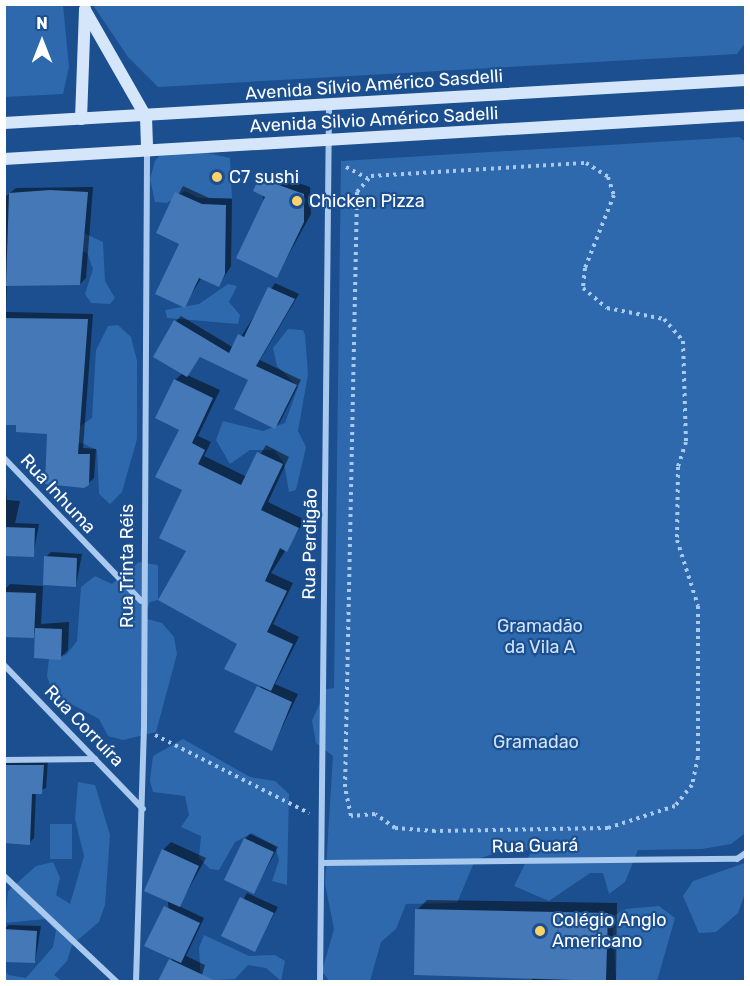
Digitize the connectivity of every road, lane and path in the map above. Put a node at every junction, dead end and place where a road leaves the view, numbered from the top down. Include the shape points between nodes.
1 (85, 7) edge
2 (746, 80) edge
3 (329, 107) junction
4 (746, 115) edge
5 (146, 117) junction
6 (81, 119) junction
7 (4, 123) edge
8 (330, 142) junction
9 (147, 150) junction
10 (4, 159) edge
11 (346, 167) dead end
12 (367, 178) junction
13 (4, 458) edge
14 (141, 601) junction
15 (4, 664) edge
16 (144, 729) junction
17 (95, 759) junction
18 (4, 760) edge
19 (143, 808) junction
20 (322, 819) junction
21 (746, 853) edge
22 (322, 863) junction
23 (4, 876) edge
24 (117, 981) edge
25 (136, 981) edge
26 (320, 981) edge

1 - 5 main road
1 - 6 main road
2 - 3 main road, Avenida Sílvio Américo Sasdelli
3 - 5 main road, Avenida Sílvio Américo Sasdelli
3 - 8 street, Rua Perdigão
4 - 8 main road, Avenida Silvio Américo Sadelli
5 - 6 main road, Avenida Sílvio Américo Sasdelli
5 - 9 main road
6 - 7 main road, Avenida Sílvio Américo Sasdelli
8 - 9 main road, Avenida Silvio Américo Sadelli
8 - 20 street, Rua Perdigão
9 - 10 main road, Avenida Silvio Américo Sadelli
9 - 14 street, Rua Trinta Réis
11 - 12 path
12 - 12 path via 586,163 599,167 612,183 614,195 585,268 583,288 612,310 664,320 682,341 686,442 678,467 677,540 698,606 698,757 692,785 675,806 608,828 539,831 395,828 375,814 348,813 356,208 357,192
13 - 14 street, Rua Inhuma
14 - 16 street, Rua Trinta Réis
15 - 17 street, Rua Corruíra
16 - 19 street, Rua Trinta Réis
16 - 20 path
17 - 18 street
17 - 19 street, Rua Corruíra
19 - 25 street, Rua Trinta Réis
20 - 22 street, Rua Perdigão
21 - 22 street, Rua Guará via 737,859
22 - 26 street, Rua Perdigão
23 - 24 street

